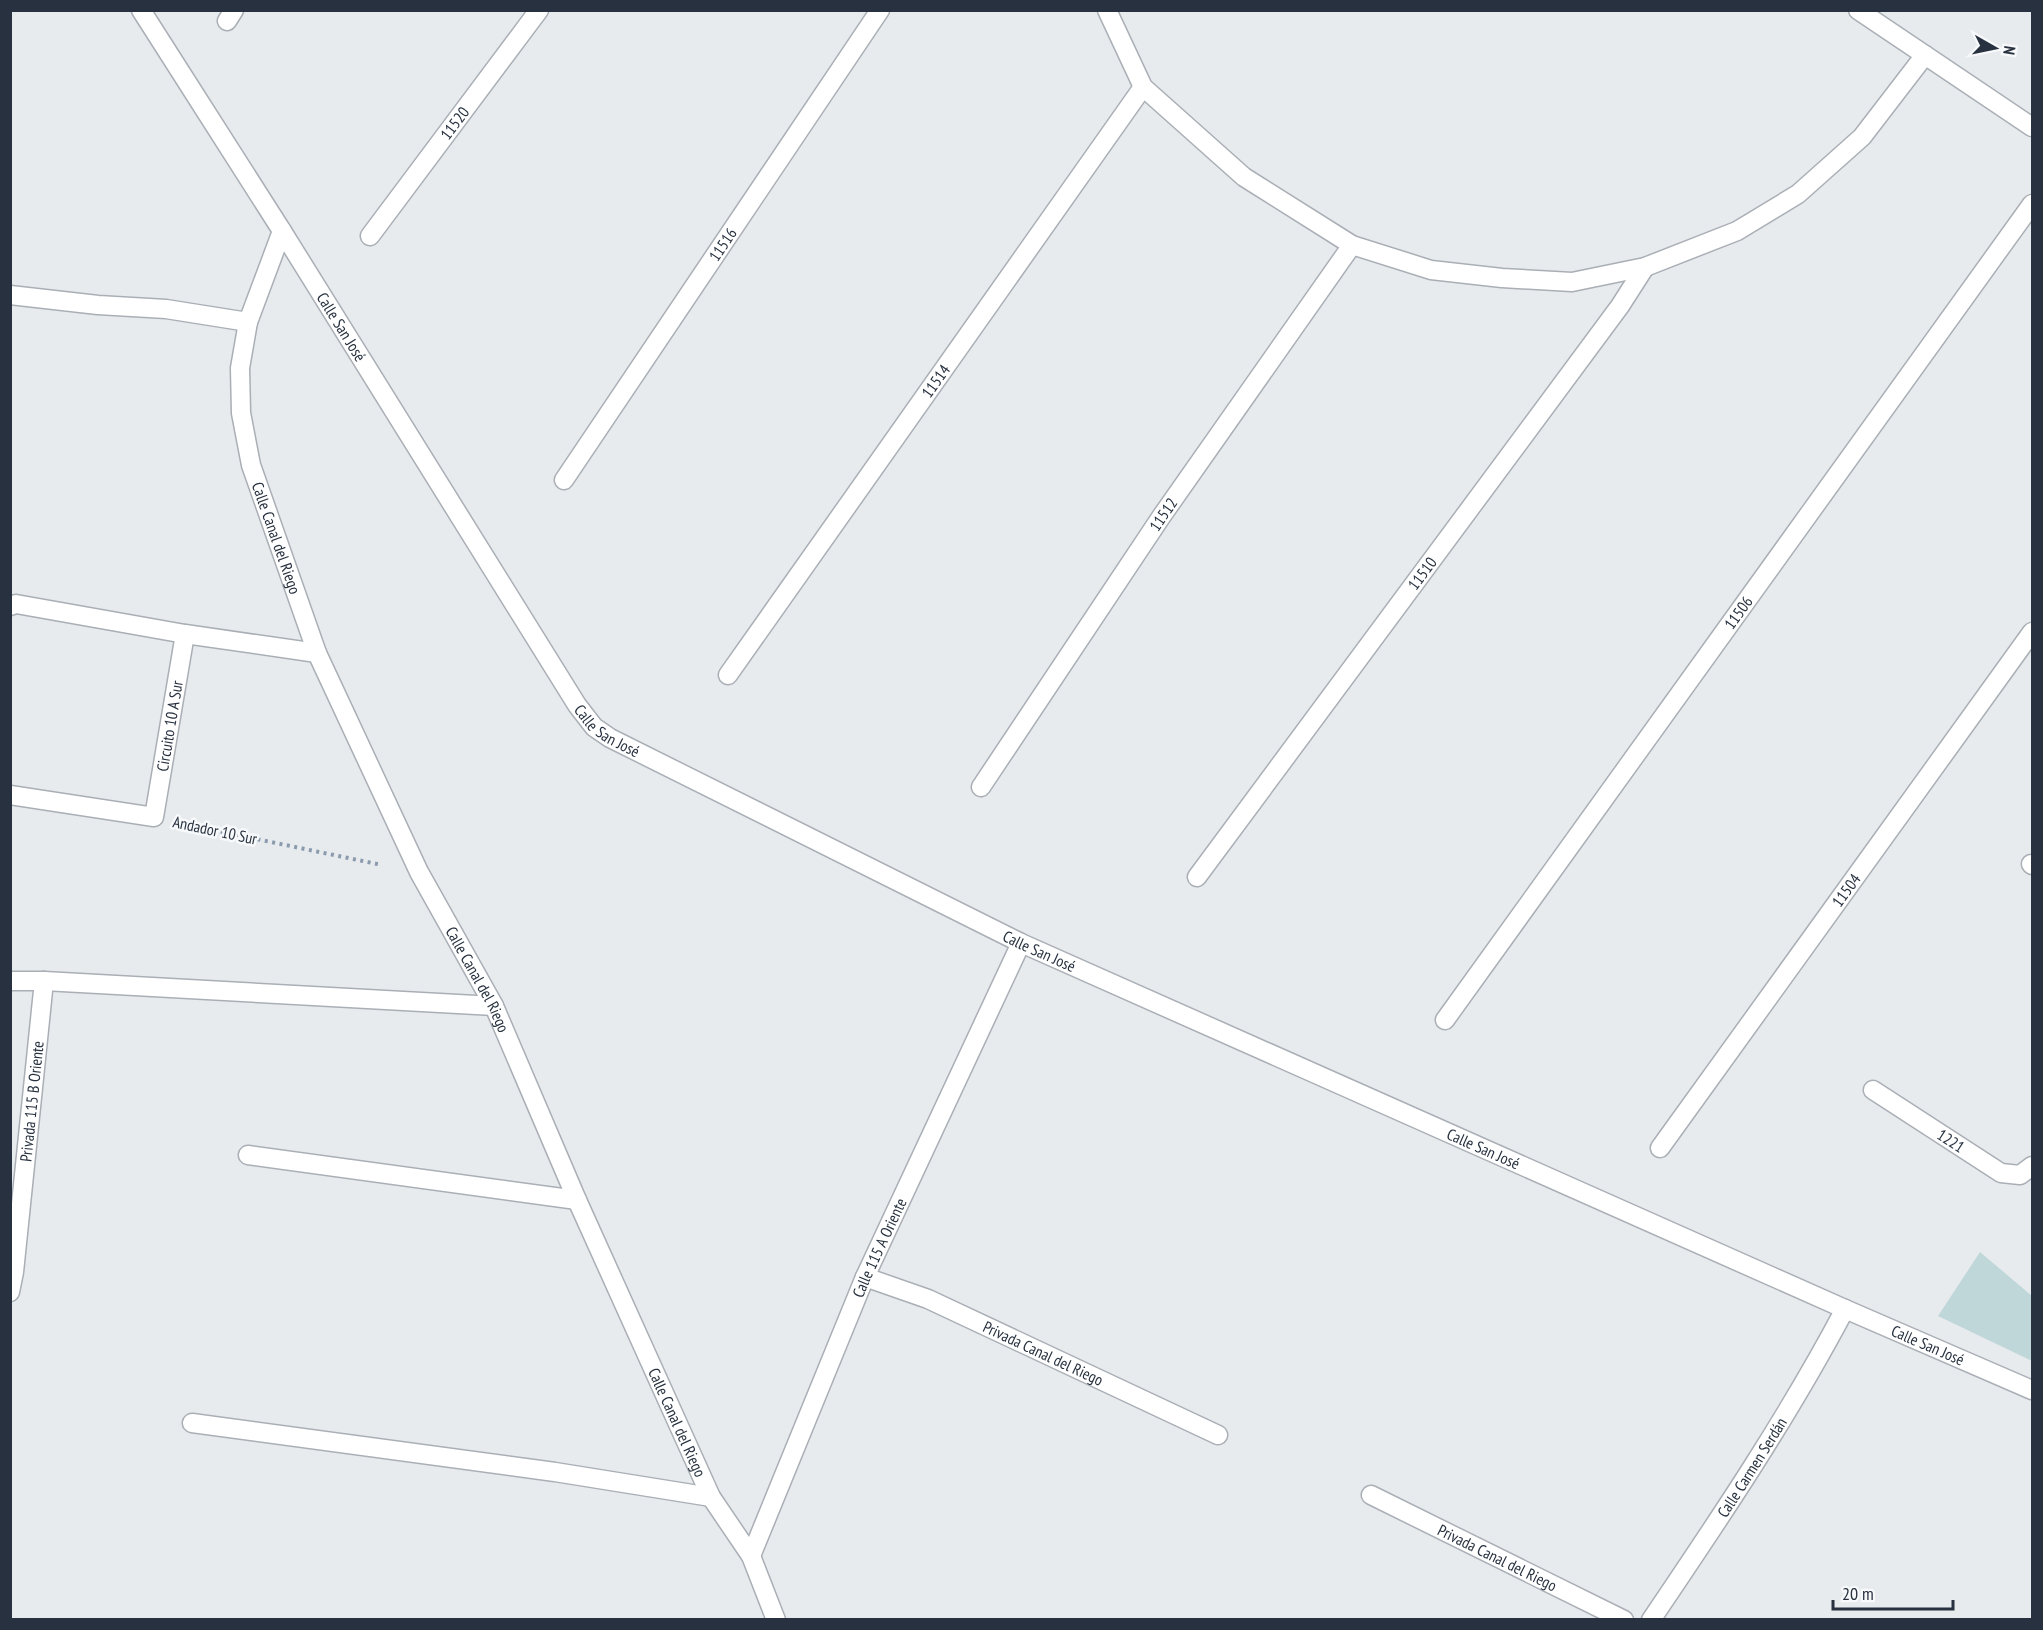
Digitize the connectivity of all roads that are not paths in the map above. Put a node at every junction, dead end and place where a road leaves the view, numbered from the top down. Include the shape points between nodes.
1 (141, 10) edge
2 (539, 10) edge
3 (880, 10) edge
4 (1107, 10) edge
5 (1858, 10) edge
6 (1925, 55) junction
7 (1143, 87) junction
8 (2032, 127) edge
9 (2032, 204) edge
10 (282, 231) junction
11 (370, 236) dead end
12 (1352, 245) junction
13 (1645, 267) junction
14 (10, 295) edge
15 (248, 322) junction
16 (564, 480) dead end
17 (10, 606) edge
18 (2032, 632) edge
19 (185, 634) junction
20 (316, 653) junction
21 (728, 675) dead end
22 (981, 787) dead end
23 (10, 795) edge
24 (154, 817) joint
25 (1197, 877) dead end
26 (1021, 943) junction
27 (10, 981) edge
28 (44, 981) junction
29 (494, 1006) junction
30 (1444, 1020) dead end
31 (1873, 1090) dead end
32 (1660, 1148) dead end
33 (248, 1155) dead end
34 (2032, 1166) edge
35 (577, 1200) junction
36 (12, 1272) edge
37 (865, 1277) junction
38 (10, 1292) edge
39 (1845, 1309) junction
40 (2032, 1390) edge
41 (192, 1424) dead end
42 (1218, 1435) dead end
43 (1371, 1495) dead end
44 (711, 1497) junction
45 (751, 1556) junction
46 (776, 1620) edge
47 (1623, 1620) edge
48 (1651, 1620) edge

1 - 10 street, Calle San José
2 - 11 street, 11520
3 - 16 street, 11516
4 - 7 street
5 - 6 street
6 - 8 street
6 - 13 street via 1862,136 1798,194 1737,231
7 - 12 street via 1244,177
7 - 21 street, 11514
9 - 30 street, 11506
10 - 15 street
10 - 26 street, Calle San José via 576,705 594,727
12 - 13 street via 1431,270 1502,278 1572,282
12 - 22 street, 11512 via 1161,517
13 - 25 street, 11510
14 - 15 street via 166,309
15 - 20 street, Calle Canal del Riego via 240,368 241,412 251,465
17 - 19 street
18 - 32 street, 11504
19 - 20 street
19 - 24 street, Circuito 10 A Sur
20 - 29 street, Calle Canal del Riego via 419,872
23 - 24 street, Andador 10 Sur
26 - 37 street, Calle 115 A Oriente
26 - 39 street, Calle San José
27 - 28 street
28 - 29 street
28 - 36 street, Privada 115 B Oriente
29 - 35 street, Calle Canal del Riego
31 - 34 street, 1221 via 2001,1173 2020,1174
33 - 35 street
35 - 44 street, Calle Canal del Riego
36 - 38 street, Privada 115 B Oriente
37 - 42 street, Privada Canal del Riego via 928,1299
37 - 45 street, Calle 115 A Oriente
39 - 40 street, Calle San José
39 - 48 street, Calle Carmen Serdán via 1755,1465
41 - 44 street via 555,1472
43 - 47 street, Privada Canal del Riego
44 - 45 street, Calle Canal del Riego
45 - 46 street, Calle Canal del Riego

